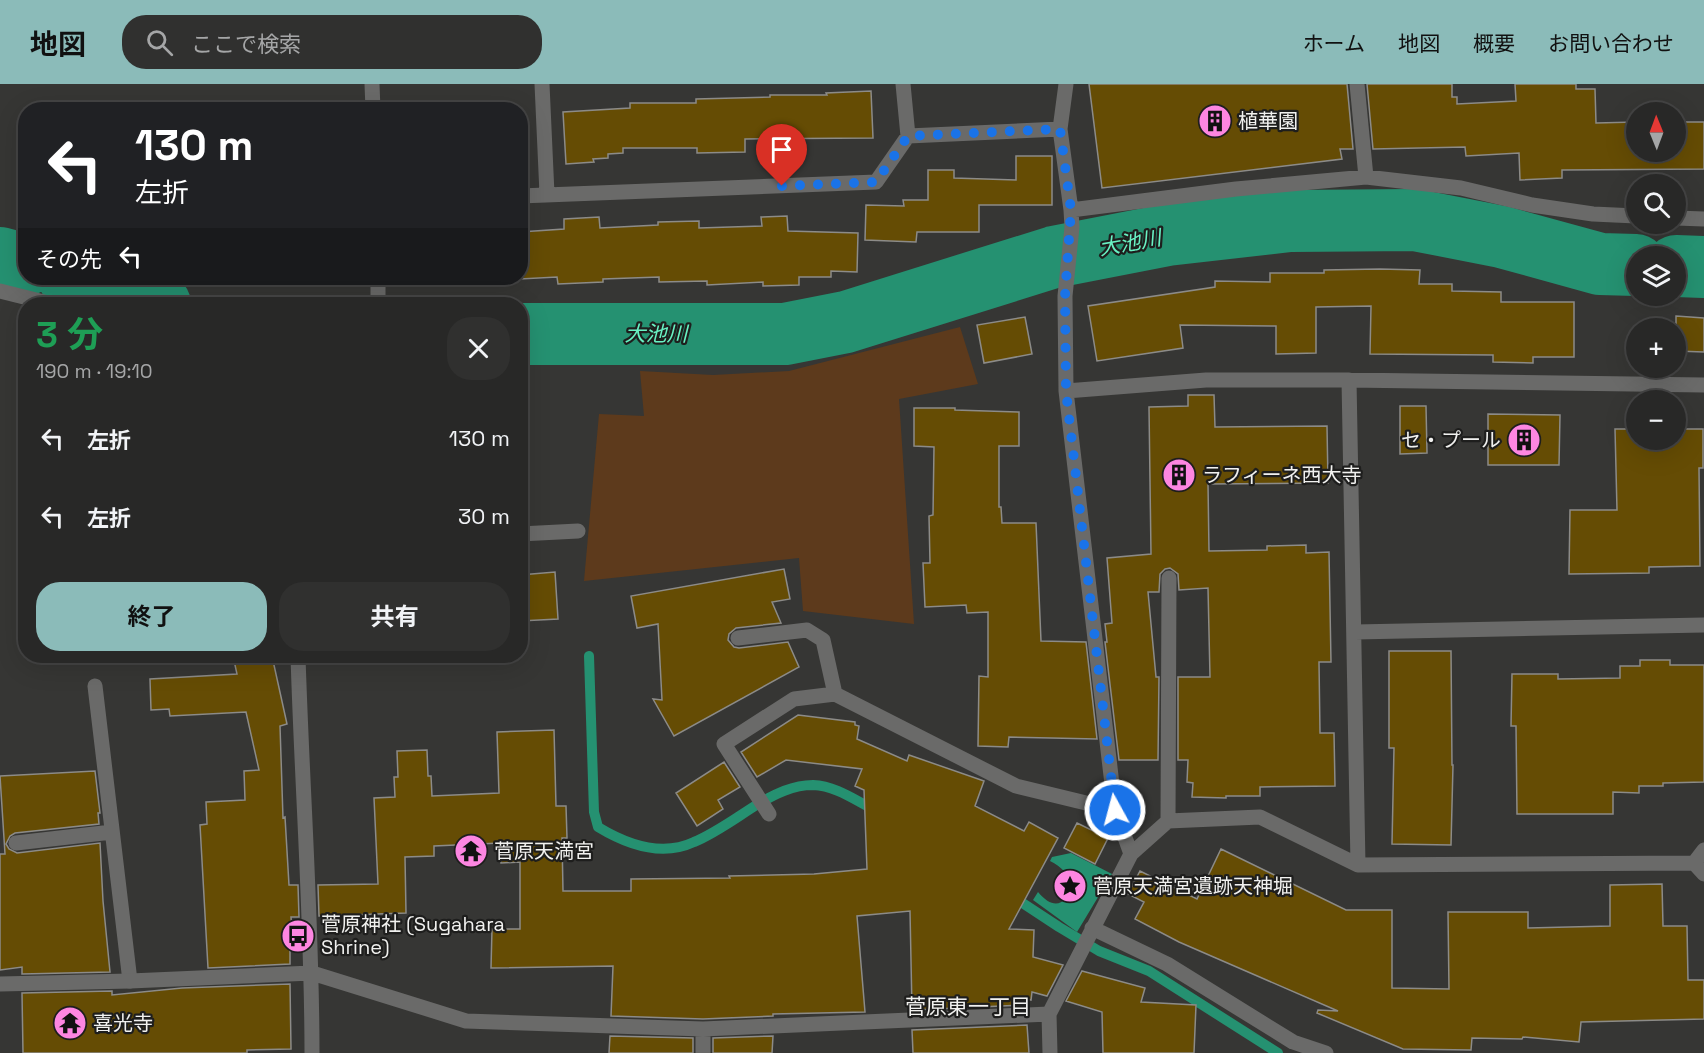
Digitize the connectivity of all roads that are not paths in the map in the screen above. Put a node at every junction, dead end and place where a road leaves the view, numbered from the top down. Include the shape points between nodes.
1 (372, 84) edge
2 (542, 84) edge
3 (903, 84) edge
4 (1066, 84) edge
5 (1357, 84) edge
6 (373, 102) edge
7 (1060, 129) junction
8 (908, 136) junction
9 (1366, 177) junction
10 (547, 195) junction
11 (528, 196) edge
12 (1071, 210) junction
13 (1626, 216) edge
14 (1686, 218) edge
15 (1704, 219) edge
16 (0, 291) edge
17 (24, 297) edge
18 (1349, 380) junction
19 (1704, 385) edge
20 (1066, 391) junction
21 (578, 531) dead end
22 (528, 534) edge
23 (1168, 578) dead end
24 (1704, 625) edge
25 (1355, 632) junction
26 (738, 638) dead end
27 (298, 663) edge
28 (95, 686) dead end
29 (835, 694) junction
30 (764, 806) dead end
31 (1115, 810) junction
32 (1168, 821) junction
33 (112, 832) junction
34 (16, 843) dead end
35 (1704, 850) edge
36 (1131, 854) junction
37 (1358, 865) junction
38 (1699, 868) edge
39 (1087, 937) junction
40 (312, 973) junction
41 (130, 981) junction
42 (0, 984) edge
43 (1049, 1014) junction
44 (703, 1029) junction
45 (312, 1053) edge
46 (703, 1053) edge
47 (1050, 1053) edge
48 (1326, 1053) edge

1 - 6 street
2 - 10 street
3 - 8 street
4 - 7 street
5 - 9 street
7 - 8 street
7 - 12 street
8 - 10 street via 876,182
9 - 12 street
9 - 13 street via 1461,188 1532,205
10 - 11 street
12 - 20 street via 1066,282
14 - 15 street
16 - 17 street
18 - 19 street
18 - 20 street via 1206,380
18 - 25 street
20 - 31 street
21 - 22 street
23 - 32 street
24 - 25 street
25 - 37 street
26 - 29 street via 807,630 823,640
27 - 40 street
28 - 33 street
29 - 30 street via 794,699 724,744
29 - 31 street via 1016,786
31 - 36 street
32 - 36 street
32 - 37 street via 1260,818
33 - 34 street
33 - 41 street
35 - 38 street
36 - 39 street
37 - 38 street
39 - 43 street
39 - 48 street via 1167,964 1293,1042
40 - 41 street
40 - 44 street via 466,1021
40 - 45 street
41 - 42 street
43 - 44 street
43 - 47 street
44 - 46 street

